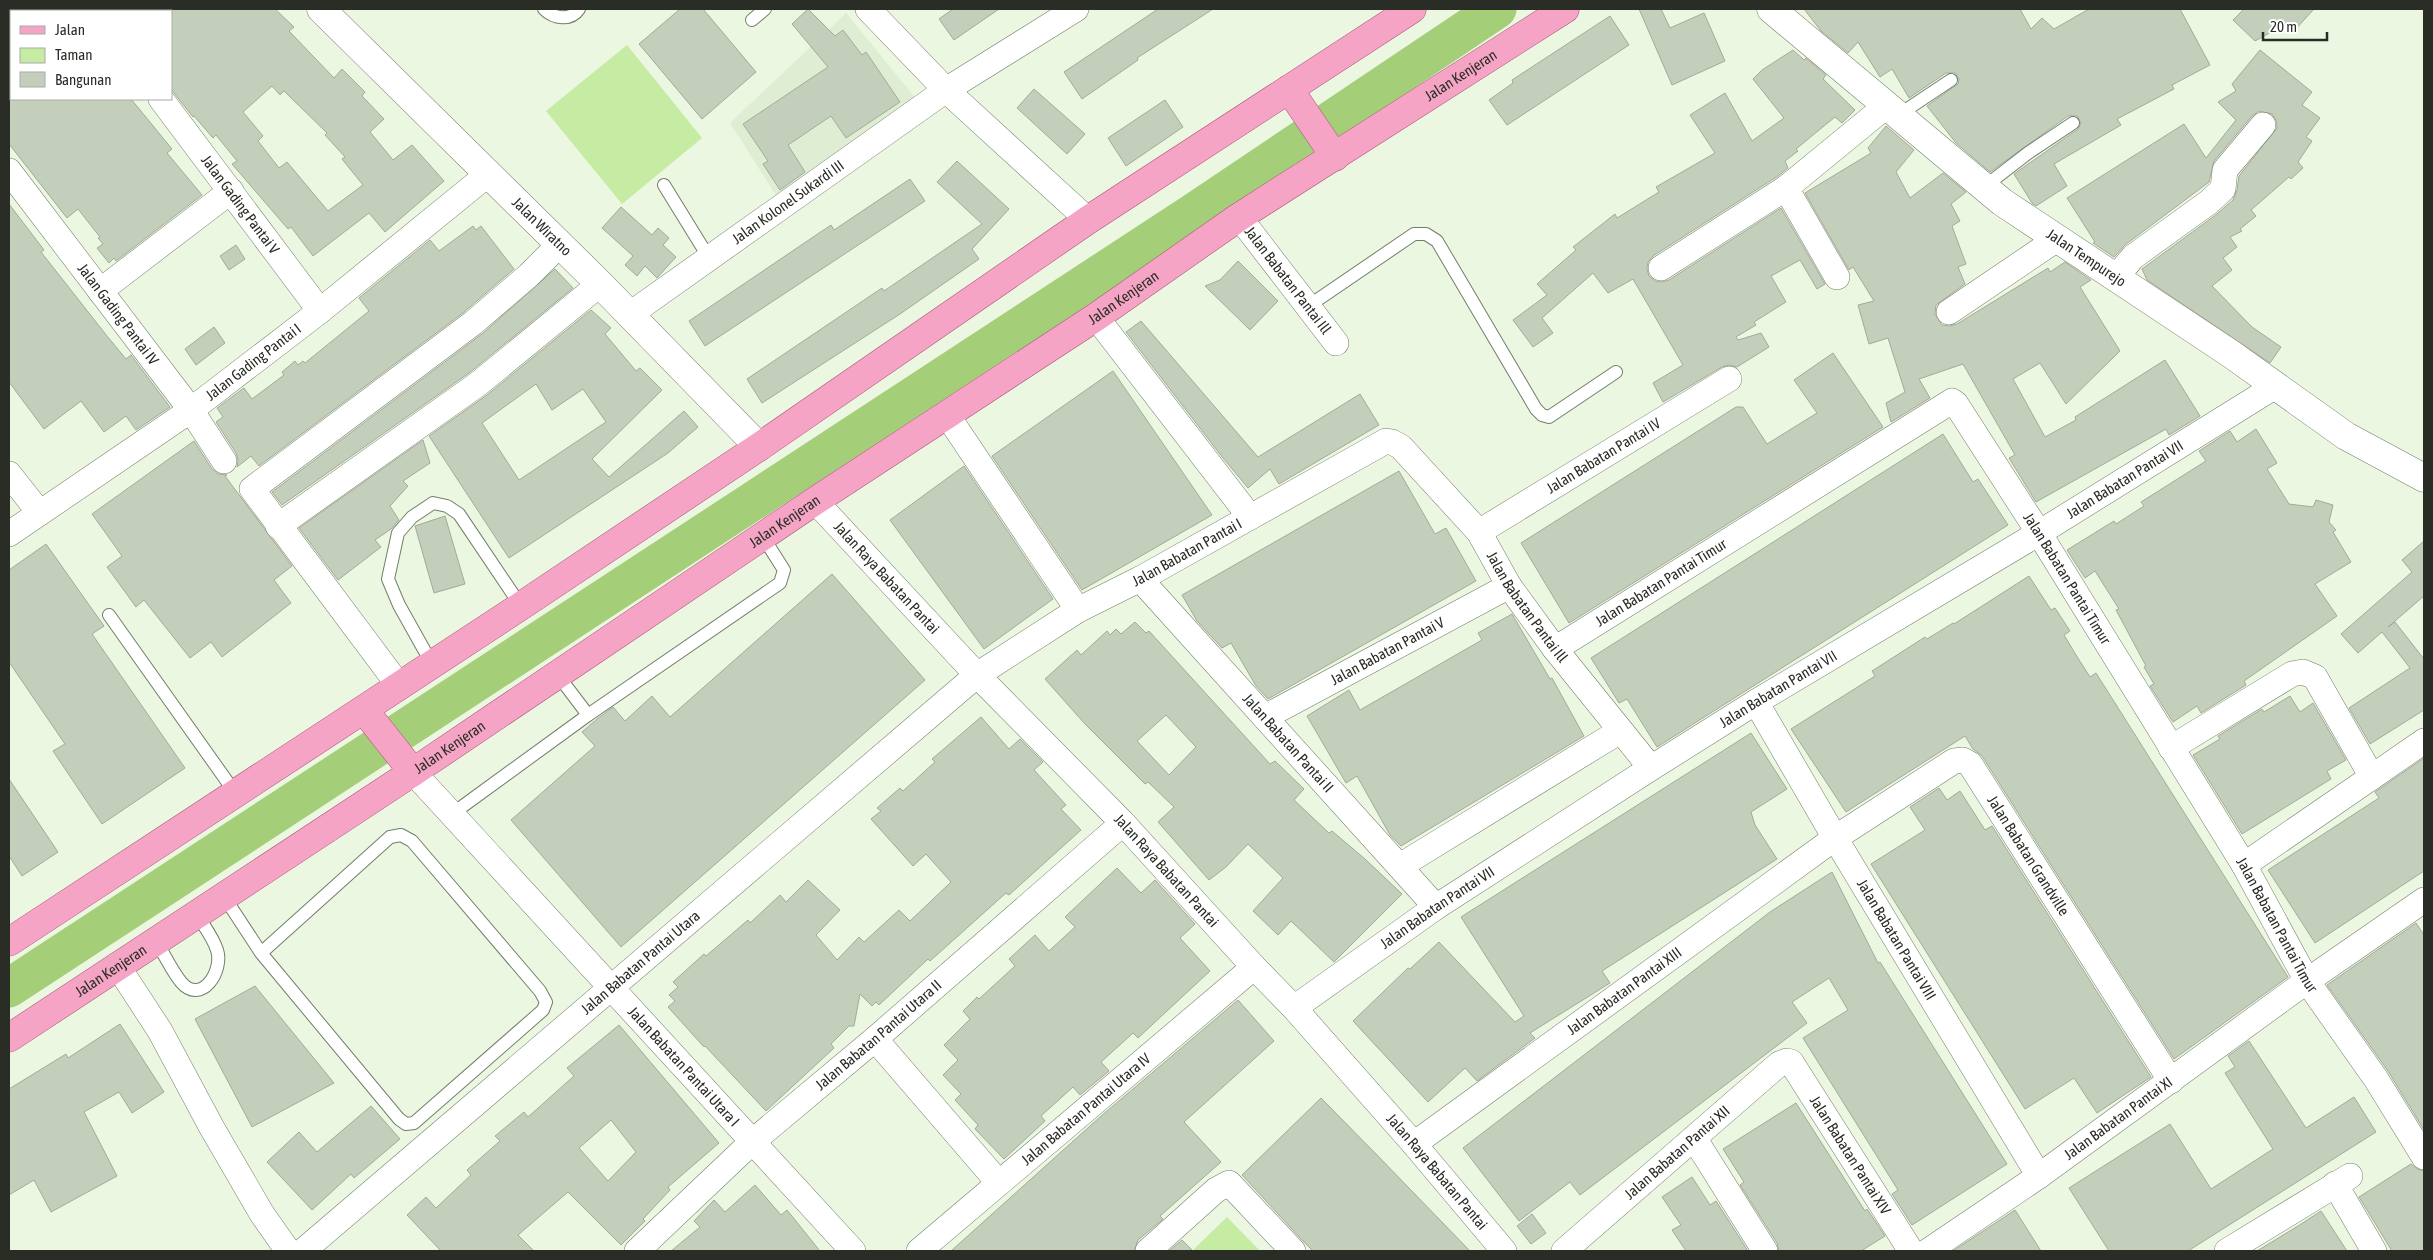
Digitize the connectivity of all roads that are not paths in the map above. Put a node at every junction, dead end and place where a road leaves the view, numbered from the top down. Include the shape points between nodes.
1 (321, 9) edge
2 (544, 9) edge
3 (579, 9) edge
4 (764, 9) edge
5 (868, 9) edge
6 (1076, 9) edge
7 (1412, 9) edge
8 (1565, 9) edge
9 (1771, 9) edge
10 (752, 20) dead end
11 (1951, 80) dead end
12 (946, 90) junction
13 (1290, 91) junction
14 (162, 100) edge
15 (1891, 111) junction
16 (2073, 123) dead end
17 (2263, 125) dead end
18 (1334, 154) junction
19 (9, 171) edge
20 (487, 175) junction
21 (664, 185) dead end
22 (1984, 187) junction
23 (1786, 188) junction
24 (230, 191) junction
25 (1239, 217) junction
26 (1088, 220) junction
27 (2057, 239) junction
28 (559, 245) junction
29 (709, 258) junction
30 (1661, 268) dead end
31 (1837, 277) dead end
32 (2116, 277) junction
33 (600, 284) junction
34 (100, 290) junction
35 (1306, 307) junction
36 (320, 311) junction
37 (1949, 312) dead end
38 (630, 315) junction
39 (1096, 317) junction
40 (1336, 343) dead end
41 (1616, 372) dead end
42 (1729, 379) dead end
43 (2274, 387) junction
44 (191, 410) junction
45 (947, 415) junction
46 (759, 447) junction
47 (1401, 447) joint
48 (224, 461) dead end
49 (9, 474) edge
50 (2424, 478) edge
51 (815, 501) junction
52 (39, 512) junction
53 (1250, 517) junction
54 (278, 526) junction
55 (1478, 532) junction
56 (9, 534) edge
57 (2039, 534) junction
58 (763, 537) junction
59 (1140, 579) junction
60 (1508, 586) junction
61 (521, 606) junction
62 (1078, 610) junction
63 (109, 614) dead end
64 (1555, 649) junction
65 (432, 664) junction
66 (557, 674) junction
67 (977, 675) junction
68 (400, 687) junction
69 (1756, 702) junction
70 (366, 712) junction
71 (588, 715) junction
72 (1265, 717) junction
73 (1620, 731) junction
74 (2424, 741) edge
75 (2171, 748) junction
76 (1651, 768) junction
77 (412, 771) junction
78 (2372, 777) junction
79 (236, 794) junction
80 (452, 814) junction
81 (1123, 823) junction
82 (1835, 838) junction
83 (2244, 865) junction
84 (1400, 866) junction
85 (223, 895) junction
86 (2422, 905) edge
87 (1436, 907) junction
88 (196, 913) junction
89 (156, 940) junction
90 (9, 942) edge
91 (260, 954) junction
92 (117, 965) junction
93 (1254, 967) junction
94 (2307, 981) junction
95 (611, 988) junction
96 (1294, 1008) junction
97 (9, 1038) edge
98 (875, 1039) junction
99 (1787, 1061) joint
100 (2171, 1081) junction
101 (1694, 1138) junction
102 (752, 1142) junction
103 (1414, 1144) junction
104 (2424, 1156) edge
105 (2040, 1176) junction
106 (999, 1183) junction
107 (1566, 1249) edge
108 (288, 1251) edge
109 (303, 1251) edge
110 (637, 1251) edge
111 (853, 1251) edge
112 (919, 1251) edge
113 (1148, 1251) edge
114 (1293, 1251) edge
115 (1504, 1251) edge
116 (1765, 1251) edge
117 (1911, 1251) edge
118 (1928, 1251) edge
119 (2228, 1251) edge
120 (2374, 1251) edge

1 - 20 main road, Jalan Wiratno
2 - 3 lane via 566,18
4 - 10 lane
5 - 12 street
6 - 12 street, Jalan Kolonel Sukardi III
7 - 13 main road
8 - 18 main road, Jalan Kenjeran
9 - 15 main road, Jalan Tempurejo
11 - 15 lane
12 - 26 street
12 - 29 street, Jalan Kolonel Sukardi III
13 - 18 main road
13 - 26 main road
14 - 24 street, Jalan Gading Pantai V
15 - 22 main road, Jalan Tempurejo
15 - 23 street
16 - 22 lane
17 - 32 street via 2225,170 2223,189 2133,257
18 - 25 main road, Jalan Kenjeran
19 - 34 street, Jalan Gading Pantai IV
20 - 28 main road, Jalan Wiratno
20 - 36 street, Jalan Gading Pantai I
21 - 29 lane
22 - 27 main road, Jalan Tempurejo
23 - 30 street
23 - 31 street
24 - 34 street
24 - 36 street, Jalan Gading Pantai V
25 - 35 street, Jalan Babatan Pantai Ill
25 - 39 main road, Jalan Kenjeran
26 - 46 main road
27 - 32 main road, Jalan Tempurejo
27 - 37 street
28 - 33 main road, Jalan Wiratno
28 - 54 street via 473,323 252,489
29 - 38 street, Jalan Kolonel Sukardi III
32 - 43 main road, Jalan Tempurejo via 2231,354
33 - 38 main road, Jalan Wiratno
33 - 54 street via 478,384
34 - 44 street, Jalan Gading Pantai IV
35 - 40 street, Jalan Babatan Pantai Ill
35 - 41 lane via 1414,234 1426,234 1437,241 1542,415 1549,417
36 - 44 street, Jalan Gading Pantai I
38 - 46 main road, Jalan Wiratno
39 - 45 main road, Jalan Kenjeran
39 - 53 street
42 - 55 street, Jalan Babatan Pantai IV
43 - 50 main road, Jalan Tempurejo via 2346,436
43 - 57 street, Jalan Babatan Pantai VII
44 - 48 street, Jalan Gading Pantai IV
44 - 52 street, Jalan Gading Pantai I
45 - 51 main road, Jalan Kenjeran
45 - 62 street
46 - 61 main road
47 - 53 street, Jalan Babatan Pantai I via 1386,441
47 - 55 street, Jalan Babatan Pantai Ill
49 - 52 street
51 - 58 main road, Jalan Kenjeran
51 - 67 street, Jalan Raya Babatan Pantai
52 - 56 street, Jalan Gading Pantai I
53 - 59 street, Jalan Babatan Pantai I
54 - 68 street
55 - 60 street, Jalan Babatan Pantai Ill
57 - 64 street, Jalan Babatan Pantai Timur via 1956,404 1949,402
57 - 69 street, Jalan Babatan Pantai VII
57 - 75 street, Jalan Babatan Pantai Timur
58 - 66 main road, Jalan Kenjeran
58 - 71 lane via 784,570 780,583
59 - 62 street, Jalan Babatan Pantai I
59 - 72 street, Jalan Babatan Pantai II
60 - 64 street, Jalan Babatan Pantai Ill
60 - 72 street, Jalan Babatan Pantai V
61 - 65 main road
61 - 65 lane via 459,514 447,506 433,503 412,517 398,533 388,579
62 - 67 street, Jalan Babatan Pantai I
63 - 79 lane
64 - 73 street, Jalan Babatan Pantai Ill
65 - 68 main road
66 - 71 lane
66 - 77 main road, Jalan Kenjeran
67 - 81 street, Jalan Raya Babatan Pantai
67 - 95 street, Jalan Babatan Pantai Utara
68 - 70 main road
69 - 76 street, Jalan Babatan Pantai VII
69 - 82 street, Jalan Babatan Pantai VIII
70 - 77 main road
70 - 79 main road
71 - 80 lane
72 - 84 street, Jalan Babatan Pantai II
73 - 76 street, Jalan Babatan Pantai Ill
73 - 84 street
74 - 78 street
75 - 78 street via 2292,674 2303,672 2315,676
75 - 83 street, Jalan Babatan Pantai Timur
76 - 87 street, Jalan Babatan Pantai VII
77 - 80 street, Jalan Babatan Pantai Utara I
77 - 85 main road, Jalan Kenjeran
78 - 83 street
79 - 90 main road
80 - 95 street, Jalan Babatan Pantai Utara I
81 - 93 street, Jalan Raya Babatan Pantai
81 - 98 street, Jalan Babatan Pantai Utara II
82 - 100 street, Jalan Babatan Grandville via 1954,760 1970,764
82 - 103 street, Jalan Babatan Pantai XIII
82 - 105 street, Jalan Babatan Pantai VIII
83 - 94 street, Jalan Babatan Pantai Timur
84 - 87 street, Jalan Babatan Pantai II
85 - 88 main road, Jalan Kenjeran
85 - 91 lane
86 - 94 street, Jalan Babatan Pantai XI
87 - 96 street, Jalan Babatan Pantai VII
88 - 89 main road, Jalan Kenjeran
88 - 89 lane via 217,950 218,964 215,978 201,990 192,990 182,983
89 - 92 main road, Jalan Kenjeran
91 - 91 lane via 390,837 401,835 412,841 546,1002 543,1010 414,1123 406,1124
92 - 97 main road, Jalan Kenjeran
92 - 108 street via 160,1031 258,1207
93 - 96 street, Jalan Raya Babatan Pantai
93 - 106 street, Jalan Babatan Pantai Utara IV
94 - 100 street, Jalan Babatan Pantai XI
94 - 104 street, Jalan Babatan Pantai Timur via 2376,1079
95 - 102 street, Jalan Babatan Pantai Utara I
95 - 109 street, Jalan Babatan Pantai Utara
96 - 103 street, Jalan Raya Babatan Pantai
98 - 102 street, Jalan Babatan Pantai Utara II
98 - 106 street
99 - 101 street, Jalan Babatan Pantai XII via 1779,1064
99 - 117 street, Jalan Babatan Pantai XIV via 1791,1062
100 - 105 street, Jalan Babatan Pantai XI
101 - 107 street, Jalan Babatan Pantai XII
101 - 116 street
102 - 110 street, Jalan Babatan Pantai Utara II
102 - 111 street, Jalan Babatan Pantai Utara I
103 - 115 street, Jalan Raya Babatan Pantai
105 - 118 street, Jalan Babatan Pantai XI
106 - 112 street, Jalan Babatan Pantai Utara IV
113 - 114 street via 1216,1190 1229,1183
119 - 120 street via 2343,1180

